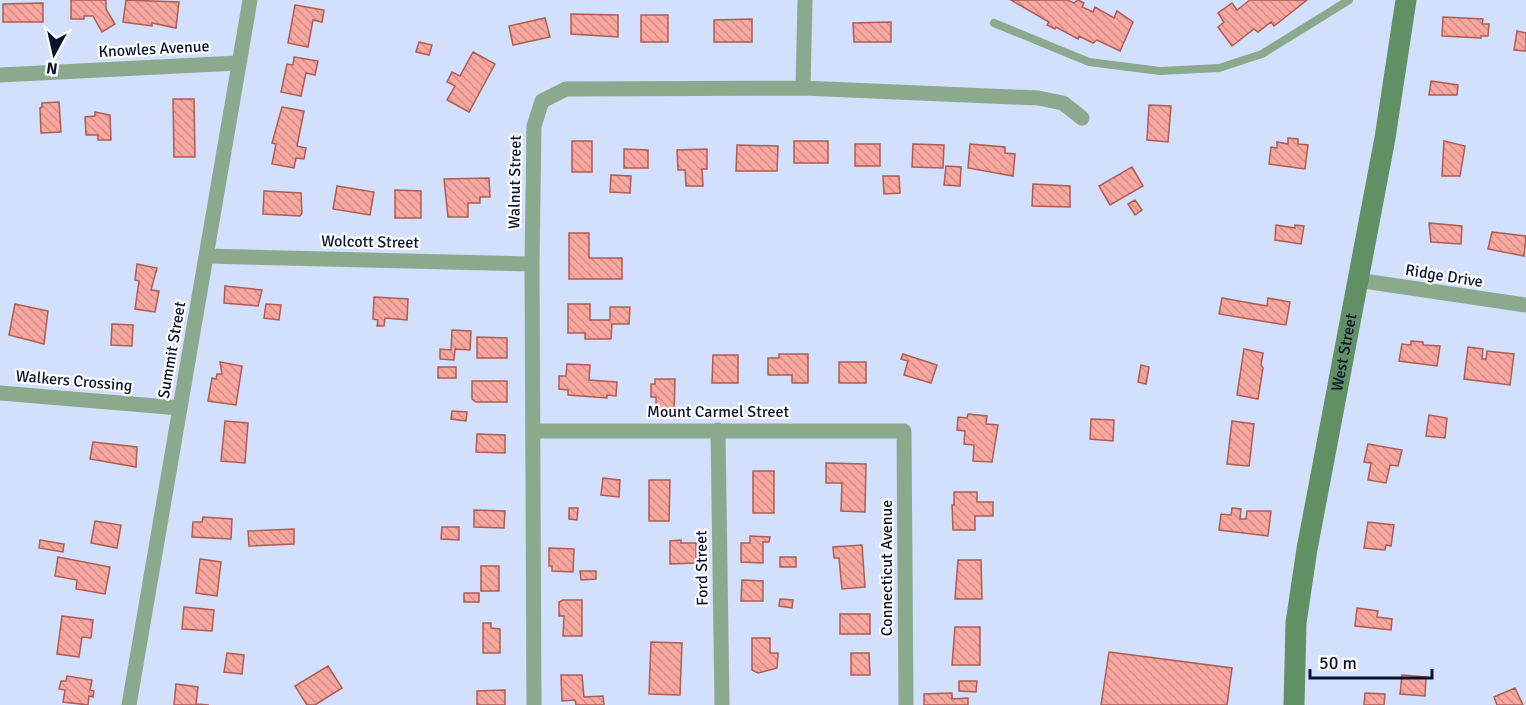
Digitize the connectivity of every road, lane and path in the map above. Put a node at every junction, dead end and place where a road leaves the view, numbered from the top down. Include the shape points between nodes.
1 (250, 0) edge
2 (805, 0) edge
3 (1349, 0) edge
4 (1405, 0) edge
5 (994, 23) dead end
6 (238, 63) junction
7 (0, 75) edge
8 (803, 88) junction
9 (1082, 118) dead end
10 (207, 256) junction
11 (532, 264) junction
12 (1357, 280) junction
13 (1526, 305) edge
14 (0, 393) edge
15 (180, 408) junction
16 (718, 430) junction
17 (533, 431) junction
18 (904, 431) joint
19 (129, 705) edge
20 (534, 705) edge
21 (722, 705) edge
22 (906, 705) edge
23 (1294, 705) edge

1 - 6 street, Summit Street
2 - 8 street
3 - 5 lane via 1262,54 1219,68 1160,72 1089,62
4 - 12 main road, West Street
6 - 7 street, Knowles Avenue
6 - 10 street, Summit Street
8 - 9 street, Walnut Street via 1038,98 1063,104
8 - 11 street, Walnut Street via 566,89 542,101 534,126
10 - 11 street, Wolcott Street
10 - 15 street, Summit Street
11 - 17 street, Walnut Street
12 - 13 street, Ridge Drive
12 - 23 main road, West Street via 1306,549 1296,623
14 - 15 street, Walkers Crossing
15 - 19 street, Summit Street
16 - 17 street, Mount Carmel Street
16 - 18 street, Mount Carmel Street
16 - 21 street, Ford Street
17 - 20 street, Walnut Street
18 - 22 street, Connecticut Avenue

